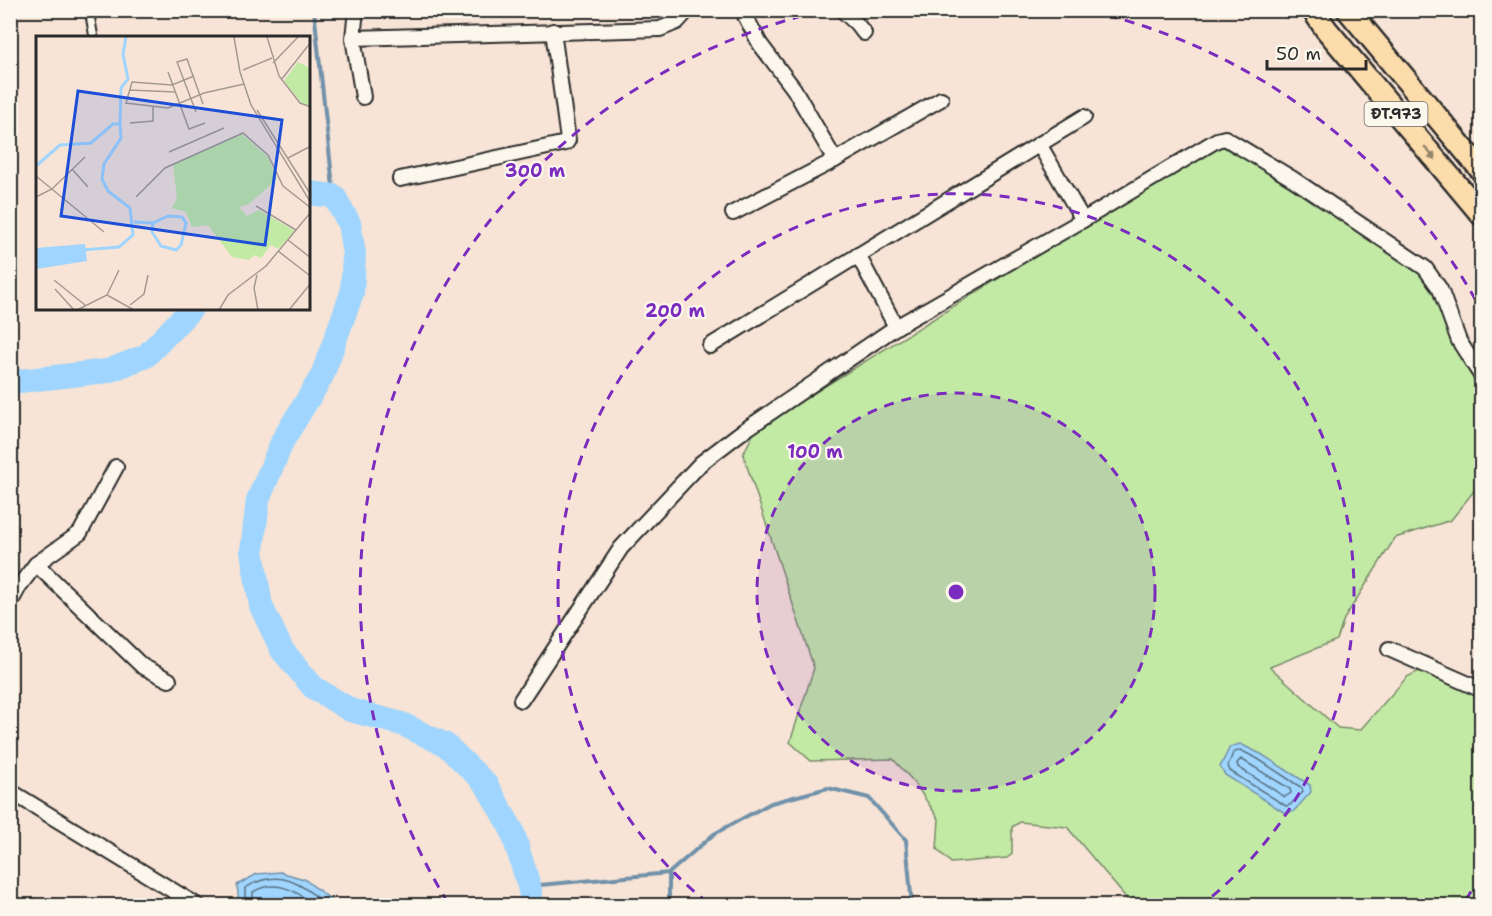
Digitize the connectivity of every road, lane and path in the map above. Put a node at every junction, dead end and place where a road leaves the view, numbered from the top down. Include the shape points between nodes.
1 (89, 10) edge
2 (356, 10) edge
3 (688, 10) edge
4 (742, 10) edge
5 (842, 10) edge
6 (1313, 10) edge
7 (1348, 10) edge
8 (553, 31) junction
9 (864, 33) dead end
10 (94, 36) edge
11 (353, 38) junction
12 (363, 97) dead end
13 (941, 99) dead end
14 (1084, 117) dead end
15 (1039, 144) junction
16 (835, 160) junction
17 (1482, 171) edge
18 (400, 178) dead end
19 (734, 213) dead end
20 (1482, 215) edge
21 (1083, 220) junction
22 (858, 255) junction
23 (896, 327) junction
24 (710, 346) dead end
25 (1482, 377) edge
26 (116, 467) dead end
27 (36, 564) junction
28 (10, 603) edge
29 (1389, 649) dead end
30 (169, 680) dead end
31 (1482, 690) edge
32 (521, 700) dead end
33 (10, 791) edge
34 (198, 906) edge

1 - 10 lane
2 - 11 street
3 - 8 street via 677,22 660,29
4 - 16 street
5 - 9 street
6 -> 20 main road, ĐT.973
7 - 17 main road, ĐT.973
8 - 11 street
8 - 18 street via 566,143
11 - 12 street
13 - 16 street
14 - 15 street
15 - 21 street
15 - 22 street
16 - 19 street
21 - 23 street
21 - 25 street via 1225,138 1425,268 1440,289 1459,341
22 - 23 street
22 - 24 street
23 - 32 street via 701,463 621,548
26 - 27 street via 80,532
27 - 28 street
27 - 30 street via 142,666
29 - 31 street
33 - 34 street

